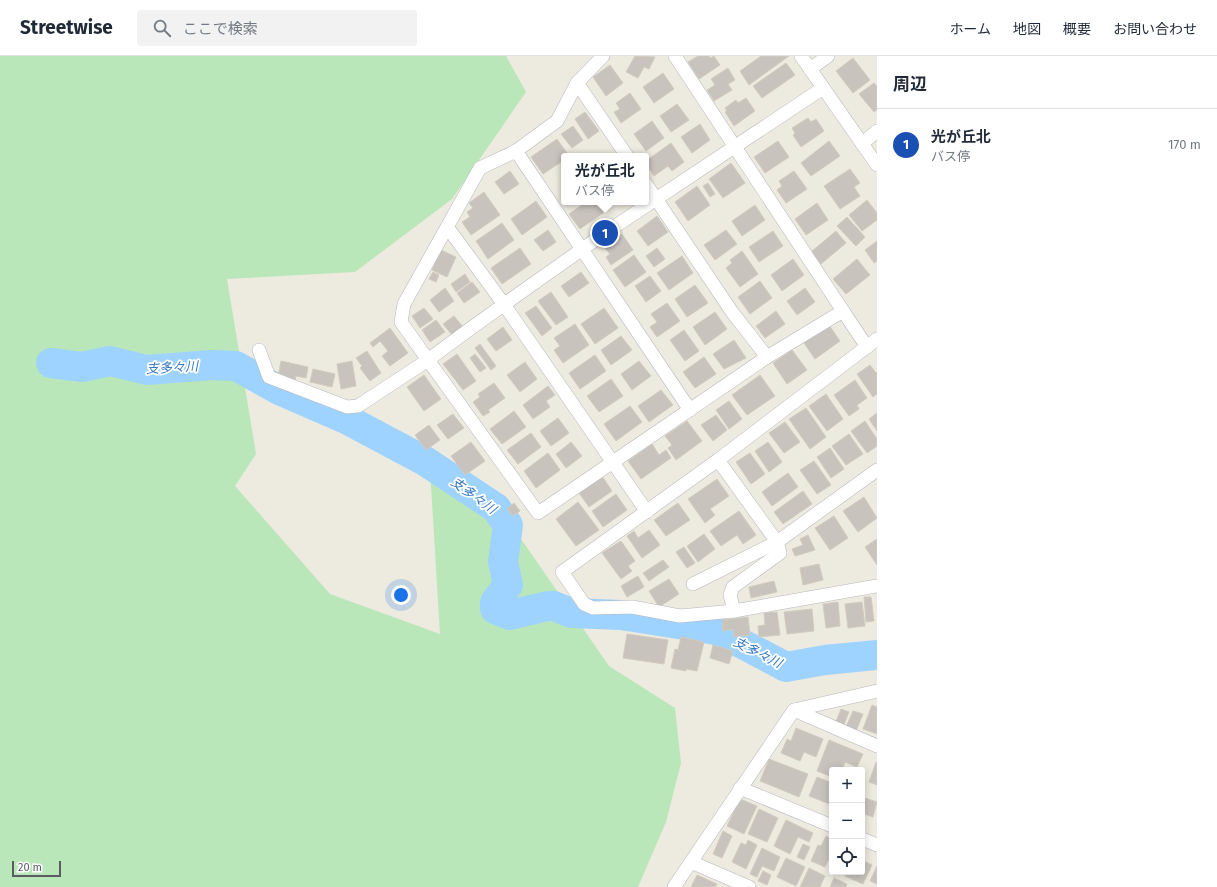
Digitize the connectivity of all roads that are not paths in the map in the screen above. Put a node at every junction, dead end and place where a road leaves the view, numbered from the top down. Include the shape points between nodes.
1 (603, 56) edge
2 (675, 56) edge
3 (801, 56) edge
4 (828, 56) edge
5 (810, 70) junction
6 (577, 83) junction
7 (823, 88) junction
8 (877, 131) edge
9 (862, 144) junction
10 (734, 146) junction
11 (516, 151) junction
12 (625, 153) edge
13 (877, 165) edge
14 (649, 189) edge
15 (656, 200) junction
16 (648, 205) edge
17 (649, 205) edge
18 (448, 228) junction
19 (581, 250) junction
20 (503, 303) junction
21 (842, 311) junction
22 (872, 343) edge
23 (258, 350) dead end
24 (768, 357) junction
25 (428, 360) junction
26 (690, 410) junction
27 (718, 460) junction
28 (613, 462) junction
29 (877, 470) edge
30 (647, 512) junction
31 (776, 542) junction
32 (693, 584) dead end
33 (877, 586) edge
34 (734, 611) junction
35 (877, 691) edge
36 (794, 710) junction
37 (877, 746) edge
38 (740, 788) junction
39 (829, 825) edge
40 (865, 840) edge
41 (877, 845) edge
42 (691, 862) junction
43 (674, 887) edge
44 (749, 887) edge

1 - 6 street
2 - 10 street
3 - 5 street
4 - 5 street
5 - 7 street
6 - 11 street via 556,121
6 - 12 street
7 - 9 street
7 - 10 street
8 - 9 street
9 - 13 street
10 - 15 street
10 - 21 street
11 - 18 street via 480,168
11 - 19 street
14 - 15 street
15 - 17 street
15 - 24 street via 732,312
16 - 19 street
18 - 20 street
18 - 25 street via 404,304 401,322
19 - 20 street
19 - 26 street
20 - 25 street
20 - 28 street
21 - 22 street
21 - 24 street
22 - 27 street
23 - 25 street via 269,377 347,407 358,406
24 - 26 street
25 - 28 street via 538,514
26 - 28 street
27 - 30 street
27 - 31 street
28 - 30 street
29 - 31 street
30 - 34 street via 562,572 584,604 593,608 632,608 680,616
31 - 32 street
31 - 34 street via 780,553 733,587 730,595
33 - 34 street
35 - 36 street
36 - 37 street
36 - 38 street
38 - 39 street
38 - 42 street
40 - 41 street
42 - 43 street
42 - 44 street

